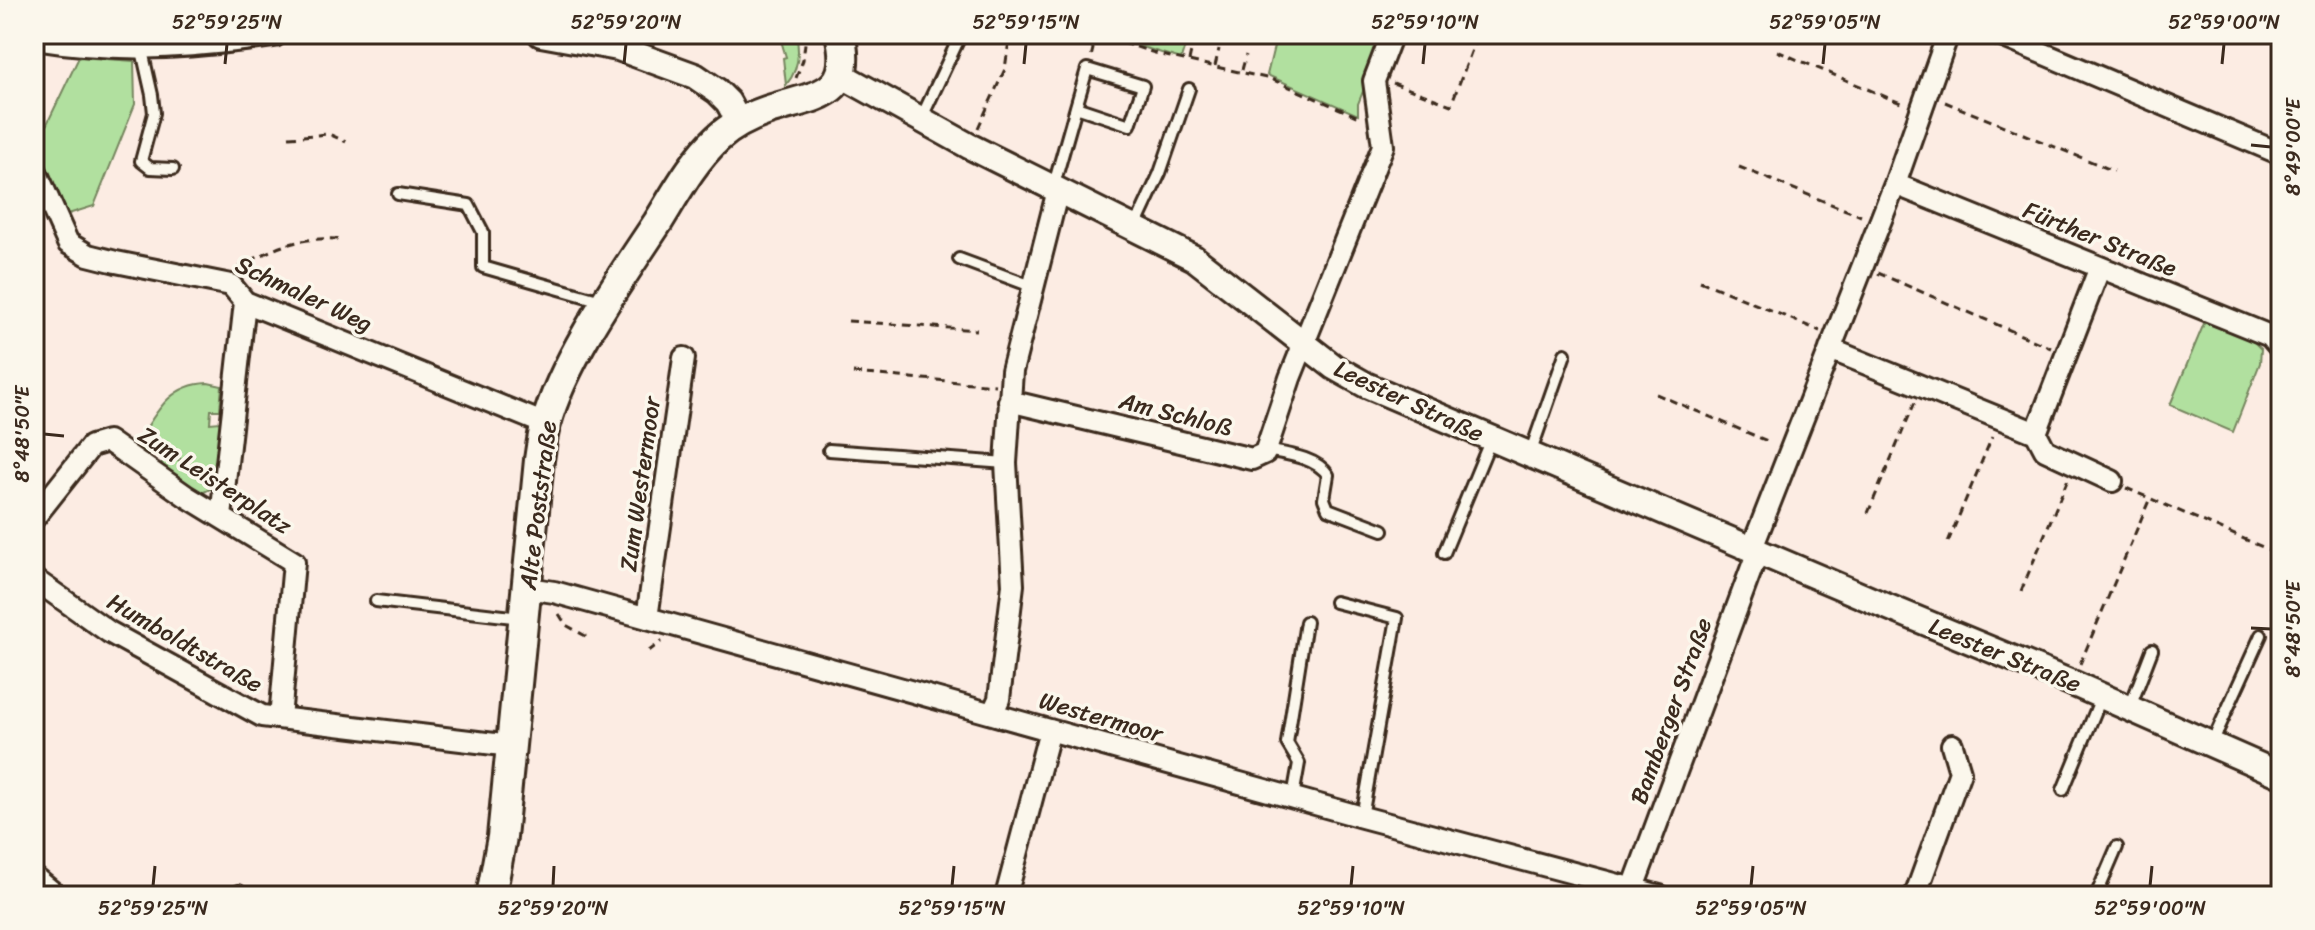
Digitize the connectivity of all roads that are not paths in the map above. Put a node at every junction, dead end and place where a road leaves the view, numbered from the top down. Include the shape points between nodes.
1 (274, 34) edge
2 (541, 34) edge
3 (840, 34) edge
4 (961, 34) edge
5 (1392, 34) edge
6 (1948, 34) edge
7 (1997, 34) edge
8 (34, 37) edge
9 (146, 42) edge
10 (841, 75) junction
11 (1189, 89) dead end
12 (1076, 107) junction
13 (921, 120) junction
14 (739, 122) junction
15 (2281, 154) edge
16 (34, 167) edge
17 (173, 169) dead end
18 (1895, 184) junction
19 (1056, 189) junction
20 (398, 194) dead end
21 (1135, 227) junction
22 (959, 259) dead end
23 (2100, 267) junction
24 (1034, 287) junction
25 (245, 302) junction
26 (607, 303) junction
27 (1832, 343) junction
28 (1305, 346) junction
29 (2281, 349) edge
30 (1565, 354) dead end
31 (684, 358) dead end
32 (1010, 394) junction
33 (545, 424) junction
34 (2036, 433) junction
35 (1491, 439) junction
36 (829, 450) dead end
37 (1266, 450) junction
38 (1529, 456) junction
39 (1006, 463) junction
40 (2112, 481) road end
41 (221, 517) junction
42 (34, 518) edge
43 (1383, 530) dead end
44 (1755, 550) junction
45 (1444, 553) dead end
46 (34, 579) edge
47 (541, 590) junction
48 (376, 601) dead end
49 (1335, 602) dead end
50 (524, 618) junction
51 (647, 618) junction
52 (1306, 622) dead end
53 (2261, 635) dead end
54 (2152, 650) dead end
55 (2101, 696) junction
56 (2129, 709) junction
57 (992, 714) junction
58 (280, 718) junction
59 (1050, 730) junction
60 (1952, 745) dead end
61 (2211, 745) junction
62 (511, 746) junction
63 (2281, 775) edge
64 (2063, 790) dead end
65 (1293, 797) junction
66 (1362, 817) junction
67 (2117, 847) dead end
68 (1633, 888) junction
69 (491, 896) edge
70 (1006, 896) edge
71 (1660, 896) edge
72 (1915, 896) edge
73 (2096, 896) edge

1 - 9 street via 198,45
2 - 14 street via 618,48 695,76 728,102
3 - 10 main road via 845,62
4 - 13 lane
5 - 28 street via 1375,76 1383,146
6 - 18 street, Bamberger Straße
7 - 15 street
8 - 9 street via 110,47
9 - 17 lane via 154,113 141,161 150,168
10 - 13 street, Leester Straße
10 - 14 main road via 826,92
11 - 21 lane
12 - 12 lane via 1130,125 1143,86 1087,69
12 - 19 lane
13 - 19 street, Leester Straße
14 - 26 main road, Alte Poststraße via 697,161
16 - 25 street, Schmaler Weg via 68,243 88,255 231,285
18 - 23 street, Fürther Straße
18 - 27 street, Bamberger Straße
19 - 21 street, Leester Straße
19 - 24 street
20 - 26 lane via 469,205 483,232 483,267
21 - 28 street, Leester Straße via 1194,258
22 - 24 lane
23 - 29 street, Fürther Straße via 2270,336
23 - 34 street
24 - 32 street
25 - 33 street, Schmaler Weg
25 - 41 street
26 - 33 main road, Alte Poststraße
27 - 34 street via 1922,388
27 - 44 street, Bamberger Straße
28 - 35 street, Leester Straße via 1366,385
28 - 37 street
30 - 38 lane
31 - 51 street, Zum Westermoor
32 - 37 street, Am Schloß via 1252,459
32 - 39 street
33 - 47 main road, Alte Poststraße via 539,460
34 - 40 street via 2045,450
35 - 38 street, Leester Straße
35 - 45 lane
36 - 39 lane
37 - 43 lane via 1322,467 1328,475 1328,509
38 - 44 street, Leester Straße
39 - 57 street via 1013,585 999,699
41 - 42 street, Zum Leisterplatz via 108,441 91,446
41 - 58 street, Zum Leisterplatz via 294,562
44 - 55 street, Leester Straße
44 - 68 street, Bamberger Straße
46 - 58 street, Humboldtstraße via 109,632 262,716
47 - 50 main road, Alte Poststraße
47 - 51 street, Westermoor
48 - 50 lane
49 - 66 lane via 1397,618
50 - 62 main road, Alte Poststraße
51 - 57 street, Westermoor
52 - 65 lane via 1287,743 1299,763
53 - 61 lane
54 - 56 lane
55 - 56 street, Leester Straße
55 - 64 lane
56 - 61 street, Leester Straße
57 - 59 street, Westermoor
58 - 62 street, Humboldtstraße
59 - 65 street, Westermoor
59 - 70 street
60 - 72 street via 1960,772
61 - 63 street, Leester Straße
62 - 69 main road, Alte Poststraße
65 - 66 street, Westermoor
66 - 68 street, Westermoor
67 - 73 lane
68 - 71 street, Westermoor

